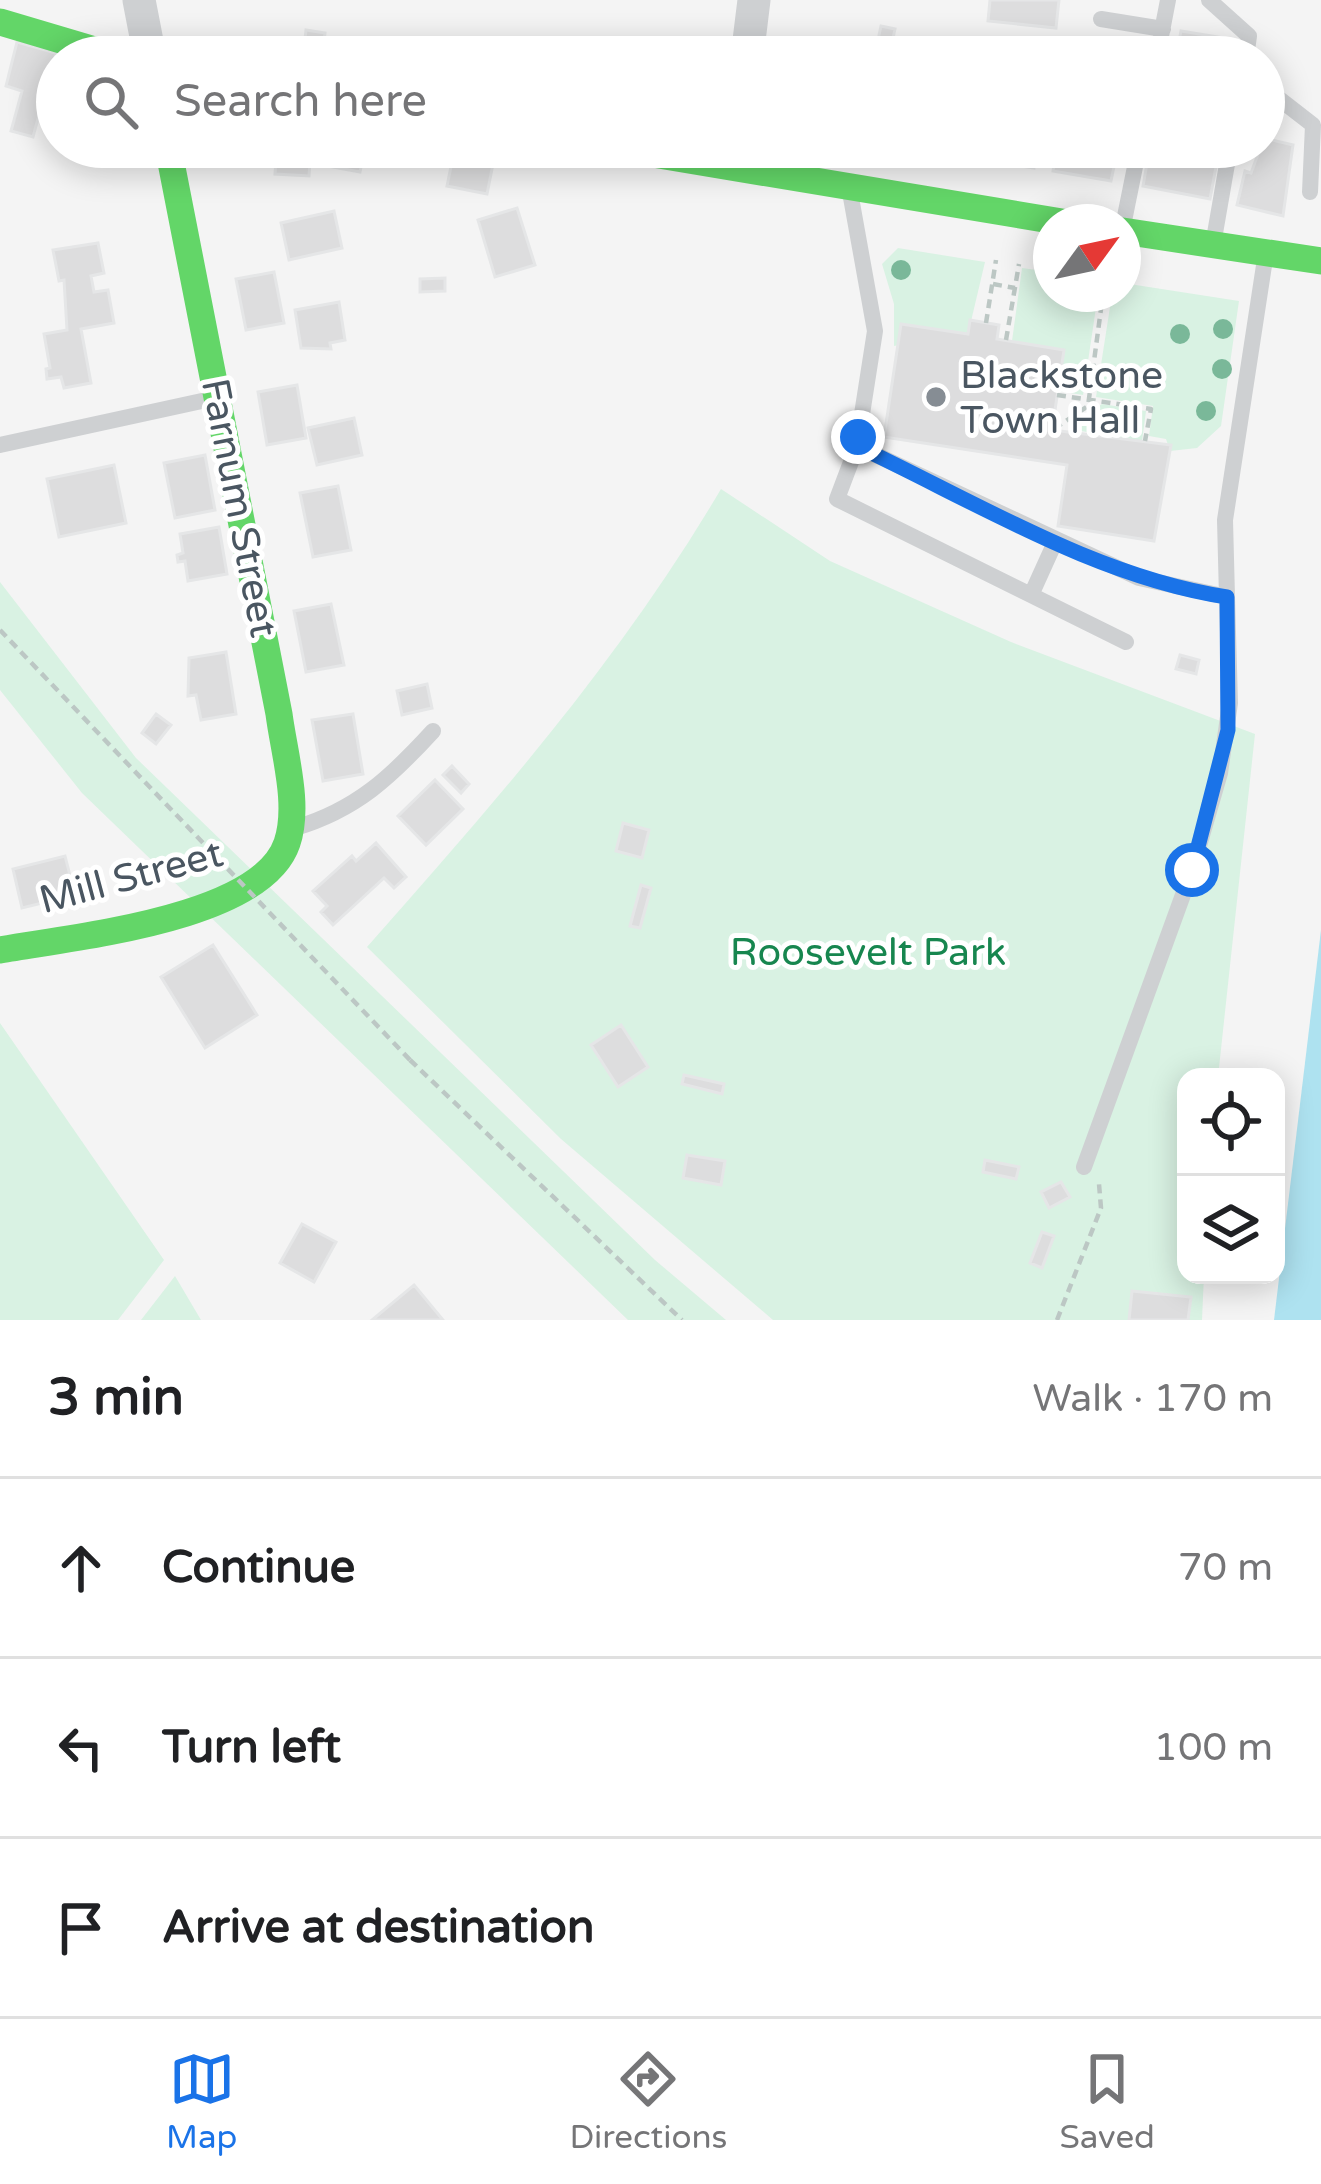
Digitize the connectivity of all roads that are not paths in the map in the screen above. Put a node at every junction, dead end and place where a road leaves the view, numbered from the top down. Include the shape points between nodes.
1 (139, 0) edge
2 (754, 0) edge
3 (1168, 0) edge
4 (1209, 0) edge
5 (1101, 19) dead end
6 (0, 22) edge
7 (1162, 29) junction
8 (47, 36) edge
9 (146, 36) edge
10 (750, 36) edge
11 (1161, 36) edge
12 (1249, 36) edge
13 (1285, 103) edge
14 (172, 168) edge
15 (783, 168) edge
16 (1135, 168) edge
17 (1227, 168) edge
18 (849, 185) junction
19 (1310, 192) dead end
20 (1128, 204) edge
21 (1033, 217) edge
22 (1141, 232) edge
23 (1213, 246) junction
24 (1266, 253) junction
25 (1321, 261) edge
26 (217, 397) junction
27 (0, 445) edge
28 (857, 446) junction
29 (1056, 540) junction
30 (1032, 593) junction
31 (1227, 597) junction
32 (1126, 642) dead end
33 (433, 731) dead end
34 (288, 830) junction
35 (276, 867) joint
36 (0, 950) edge
37 (1084, 1167) road end

1 - 9 street
2 - 10 street
3 - 7 lane
4 - 12 lane
5 - 7 lane
6 - 8 street
7 - 11 lane
13 - 19 lane via 1313,125
14 - 26 street, Farnum Street
15 - 18 street
16 - 20 lane
17 - 23 lane
18 - 21 street
18 - 28 lane via 875,320
22 - 23 street
23 - 24 street
24 - 25 street
24 - 31 lane via 1225,520
26 - 27 lane
26 - 34 street, Farnum Street via 279,714
28 - 29 lane
28 - 30 lane via 837,499
29 - 30 lane
29 - 31 lane via 1164,586
30 - 32 lane
31 - 37 lane via 1231,676 1220,773
33 - 34 lane via 378,789
34 - 35 street, Farnum Street
35 - 36 street, Mill Street via 219,902

